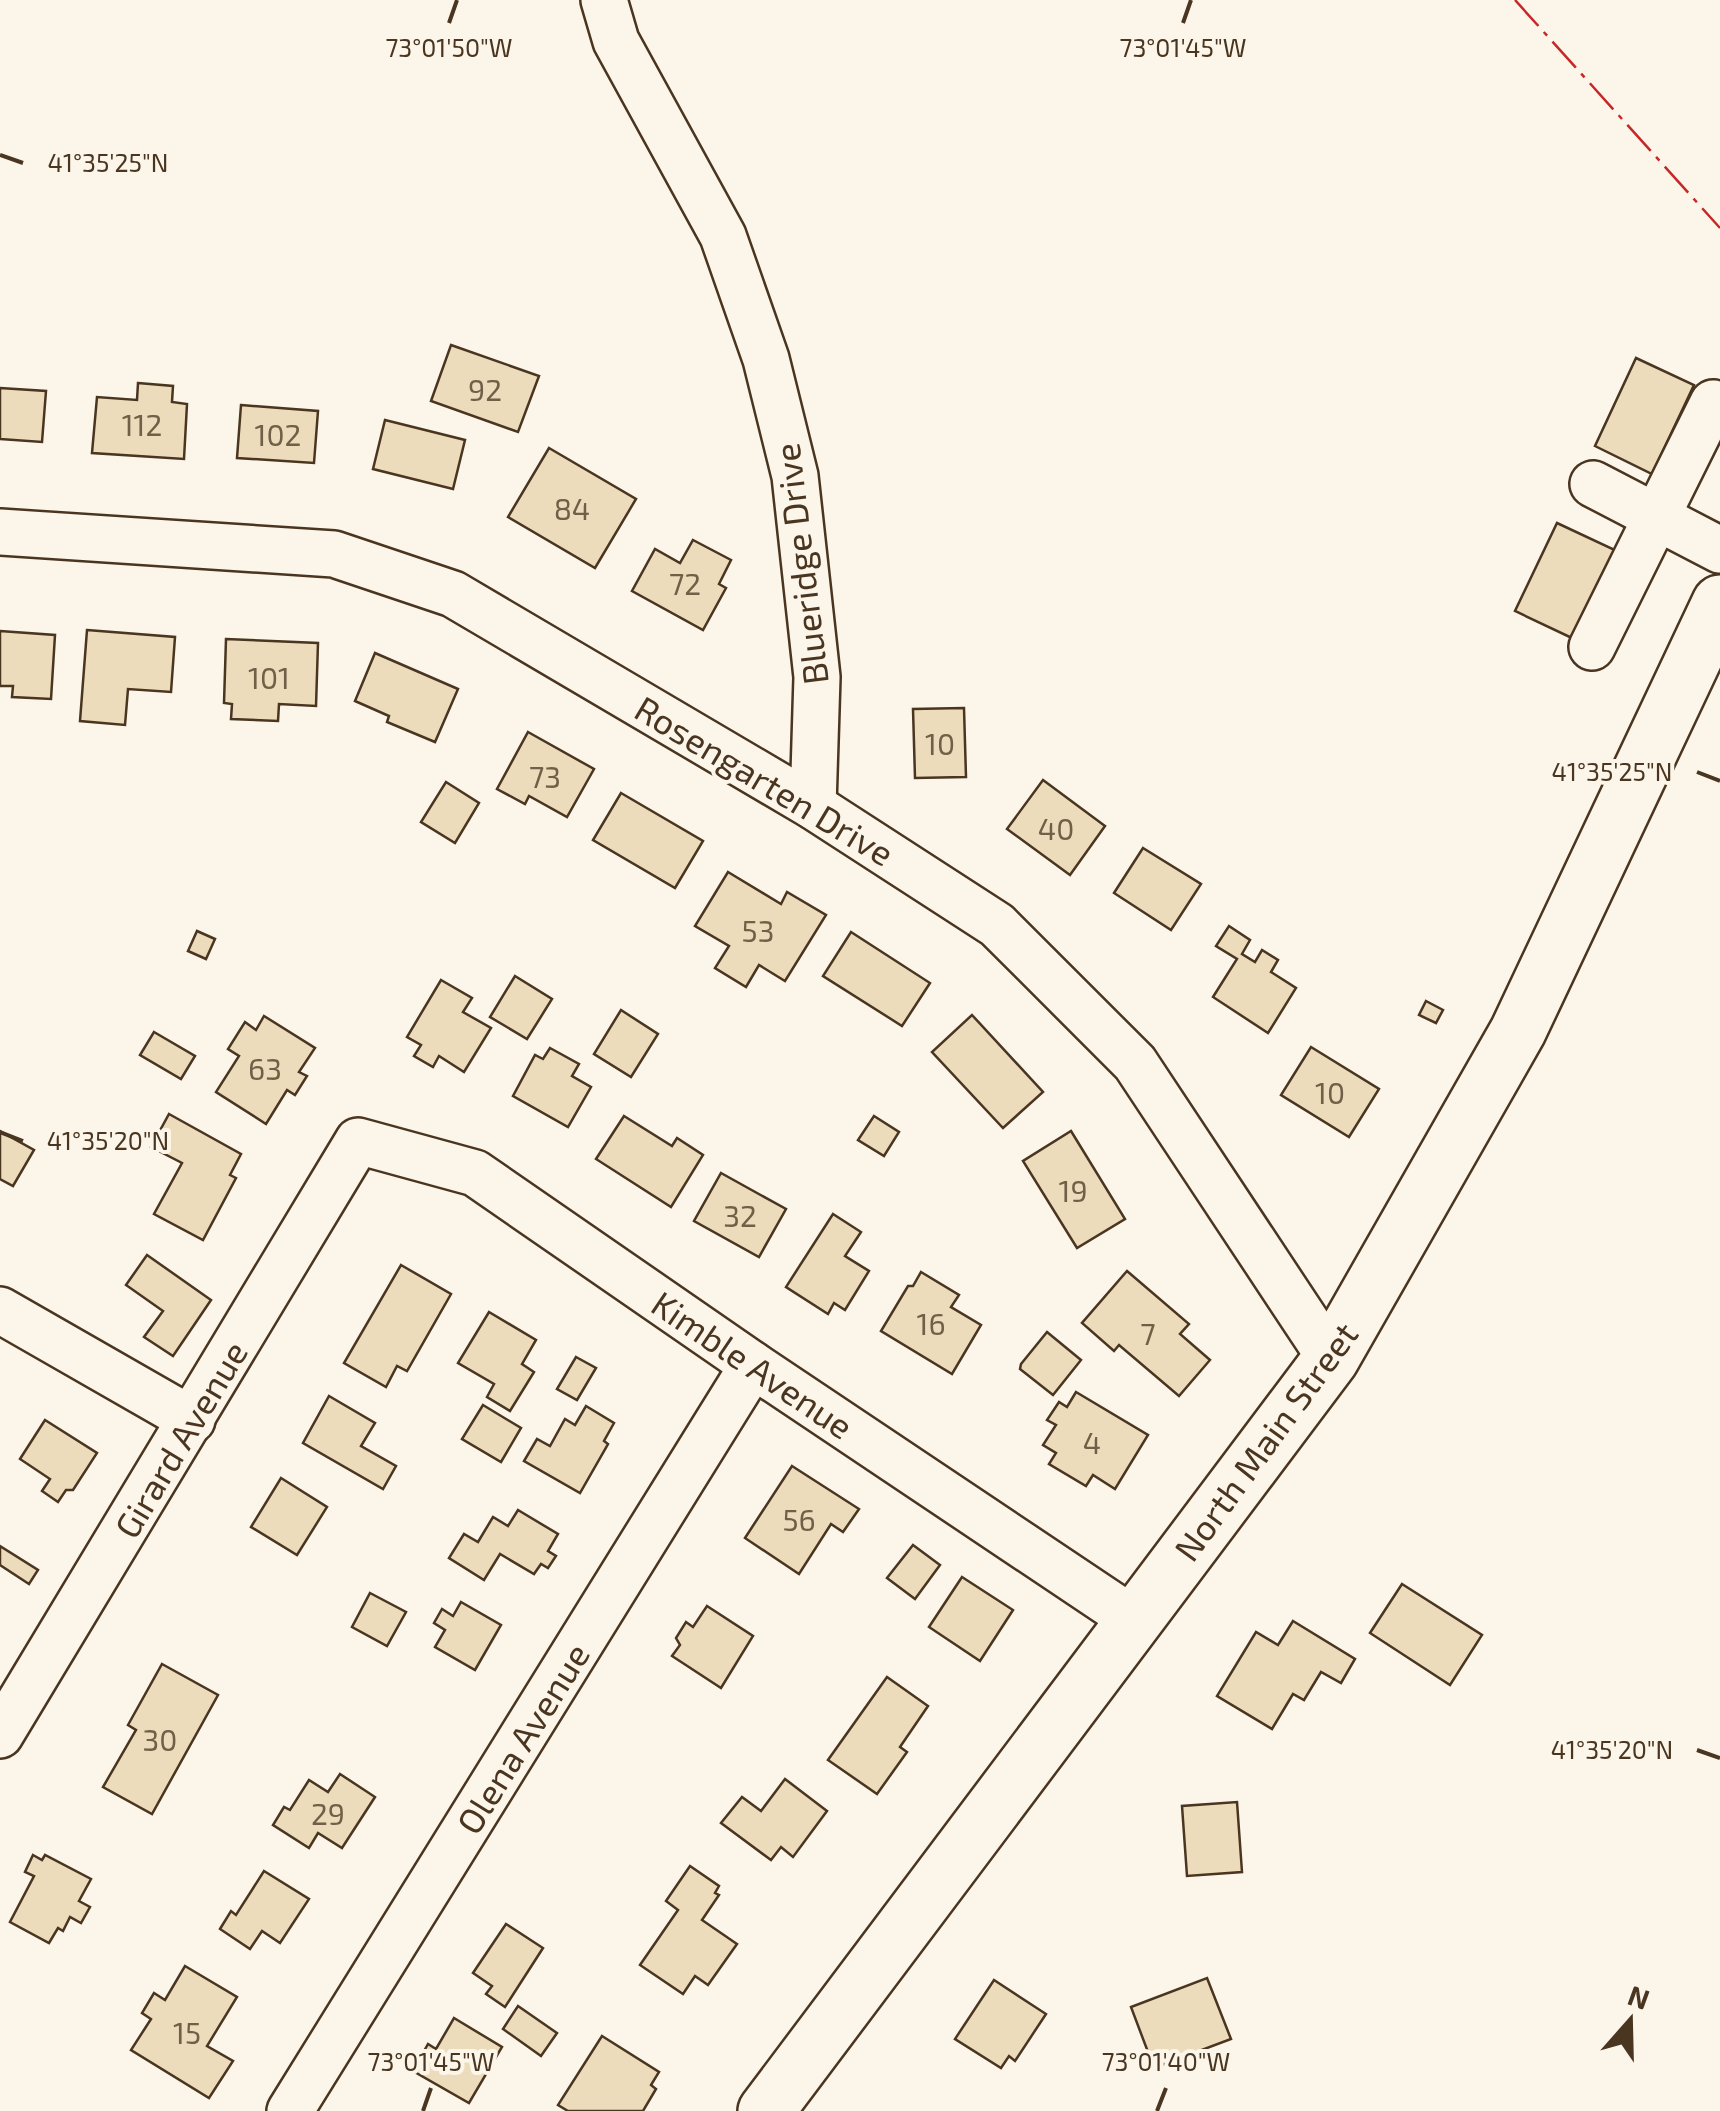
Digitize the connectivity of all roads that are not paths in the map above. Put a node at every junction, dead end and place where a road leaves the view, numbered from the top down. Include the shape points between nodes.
1 (604, 0) edge
2 (1712, 402) dead end
3 (1592, 484) dead end
4 (1656, 517) junction
5 (0, 532) edge
6 (1720, 550) edge
7 (1720, 604) edge
8 (1592, 646) dead end
9 (813, 806) junction
10 (358, 1141) joint
11 (0, 1310) edge
12 (1331, 1358) junction
13 (753, 1365) junction
14 (192, 1420) junction
15 (1134, 1620) junction
16 (0, 1735) edge
17 (290, 2111) edge
18 (766, 2111) edge

1 - 9 street, Blueridge Drive via 616,41 724,236 766,360 796,476 817,677
2 - 4 street
3 - 4 street
4 - 6 street
4 - 8 street
5 - 9 street, Rosengarten Drive via 334,554 419,582 453,594
7 - 12 main road, North Main Street via 1518,1031
9 - 12 street, Rosengarten Drive via 996,925 1136,1063
10 - 13 street, Kimble Avenue via 475,1174
10 - 14 street, Girard Avenue
11 - 14 street
12 - 15 main road, North Main Street
13 - 15 street, Kimble Avenue
13 - 17 street, Olena Avenue
14 - 16 street, Girard Avenue
15 - 18 main road, North Main Street

